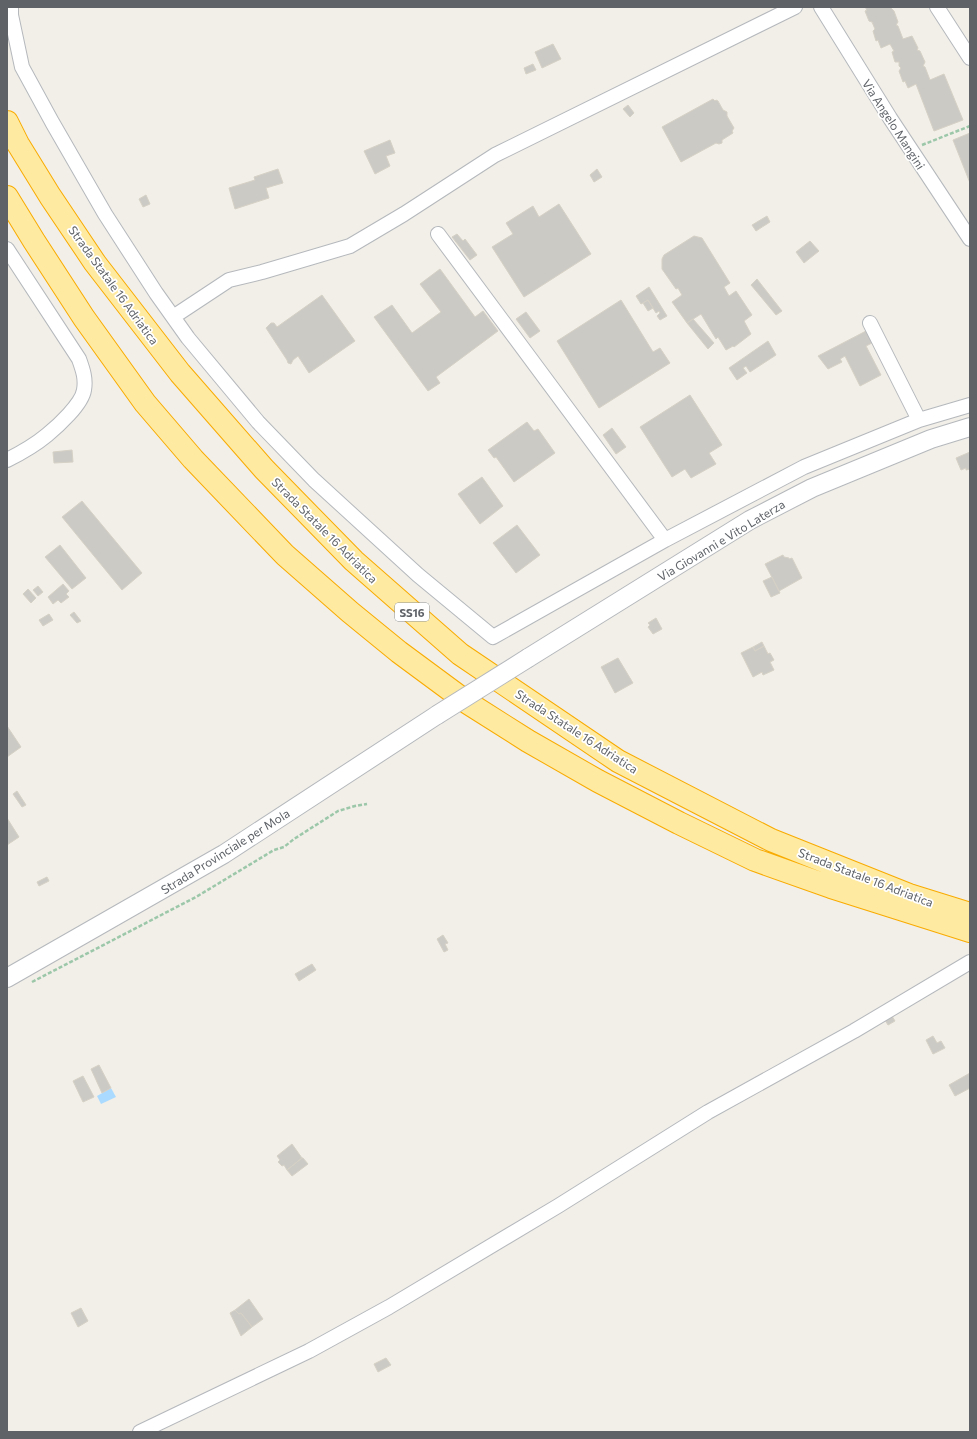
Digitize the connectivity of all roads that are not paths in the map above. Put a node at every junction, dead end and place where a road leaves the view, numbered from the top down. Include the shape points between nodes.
1 (11, 7) edge
2 (795, 7) edge
3 (821, 7) edge
4 (937, 7) edge
5 (970, 58) edge
6 (7, 122) edge
7 (7, 197) edge
8 (438, 234) dead end
9 (970, 239) edge
10 (7, 249) edge
11 (173, 317) junction
12 (870, 323) dead end
13 (970, 405) edge
14 (919, 420) junction
15 (970, 427) edge
16 (7, 460) edge
17 (665, 540) junction
18 (437, 715) joint
19 (970, 914) edge
20 (970, 930) edge
21 (970, 962) edge
22 (7, 977) edge
23 (140, 1432) edge

1 - 11 street via 22,67 105,214
2 - 11 street via 495,155 350,246 229,280
3 - 9 street, Via Angelo Mangini
4 - 5 street
6 - 19 highway, Strada Statale 16 Adriatica / SS16 via 50,196 95,263 180,373 264,469 354,561 460,654 618,761 771,840 909,895
7 - 20 highway, Strada Statale 16 Adriatica via 84,318 145,403 192,459 286,555 399,652 468,703 528,741 679,823 755,860 831,887
8 - 17 street
10 - 16 street via 79,359 85,378 84,392 75,407 47,436
11 - 17 street via 258,422 314,480 418,575 493,637
12 - 14 street
13 - 14 street
14 - 17 street via 804,467
15 - 18 street, Via Giovanni e Vito Laterza, bridge via 931,439 812,488 750,520
18 - 22 street, Strada Provinciale per Mola via 224,854
21 - 23 street via 708,1112 389,1307 308,1351

